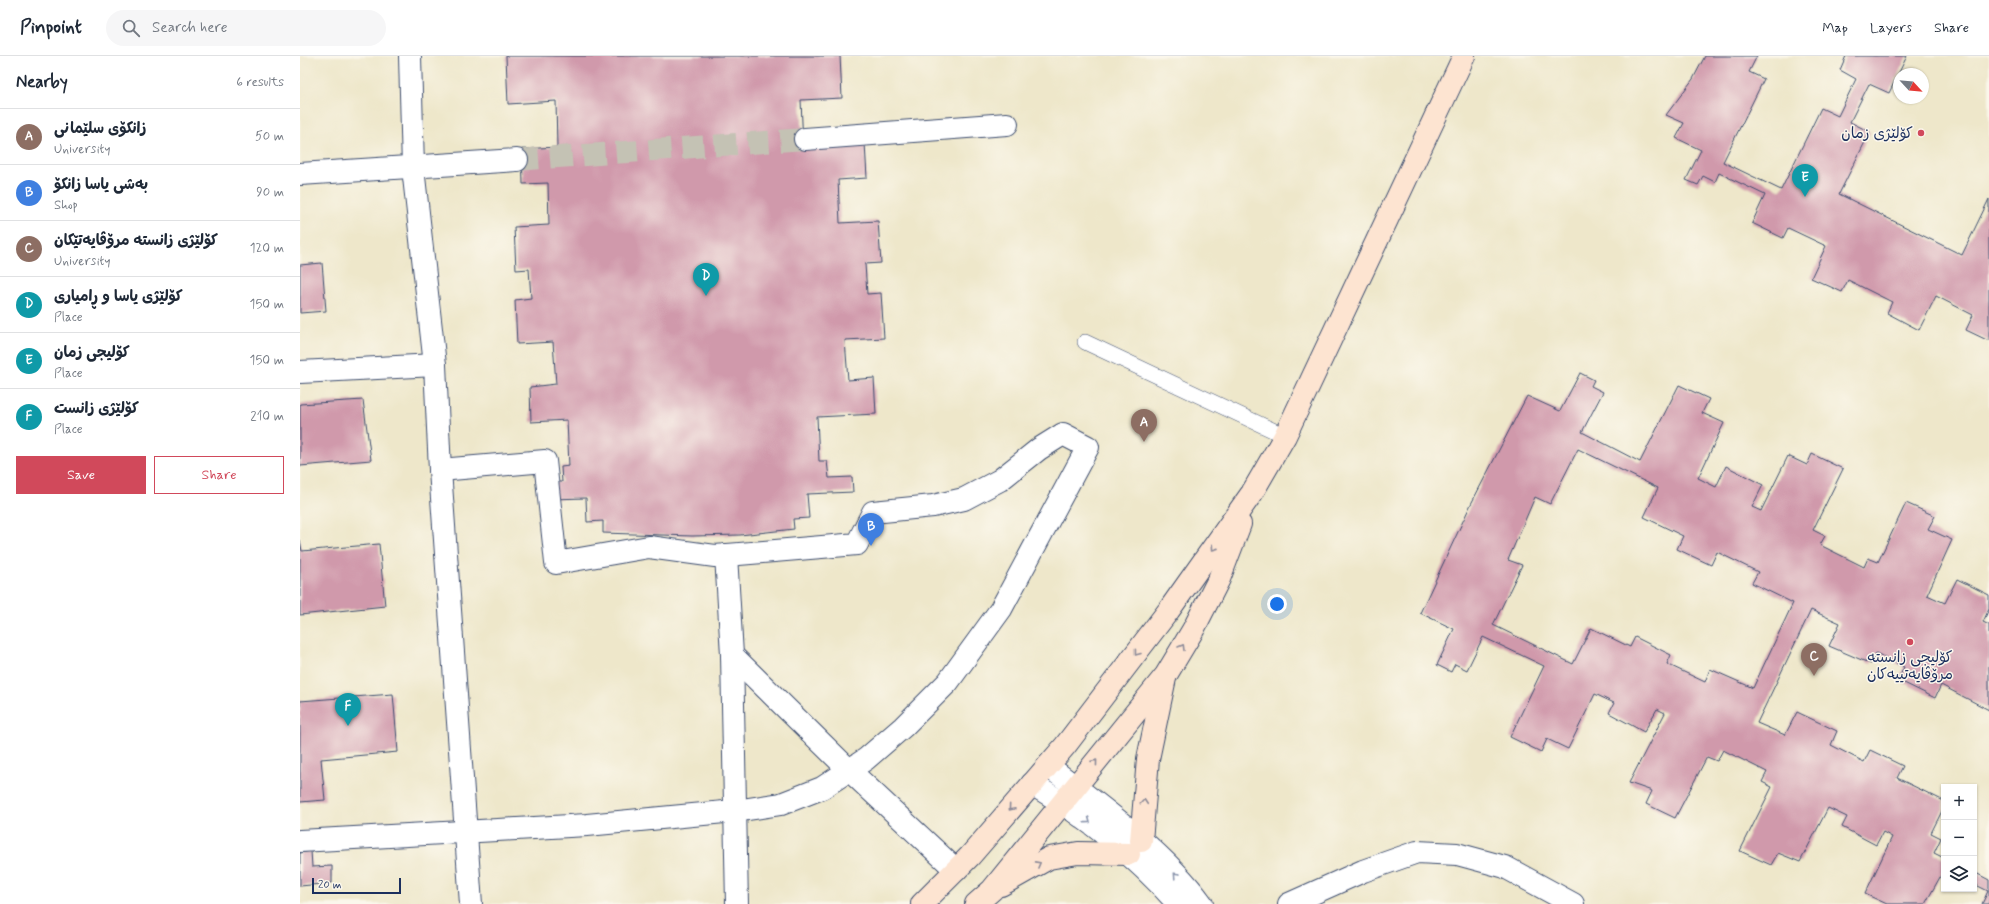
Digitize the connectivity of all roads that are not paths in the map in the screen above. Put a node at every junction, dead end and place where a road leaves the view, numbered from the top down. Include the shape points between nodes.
1 (410, 56) edge
2 (1464, 56) edge
3 (1008, 124) dead end
4 (805, 139) tunnel mouth
5 (517, 160) tunnel mouth
6 (413, 168) junction
7 (300, 174) edge
8 (1085, 342) dead end
9 (435, 365) junction
10 (300, 372) edge
11 (1285, 436) junction
12 (440, 470) junction
13 (1252, 493) junction
14 (726, 555) junction
15 (732, 655) junction
16 (1166, 675) junction
17 (1048, 766) junction
18 (849, 770) junction
19 (1032, 784) junction
20 (1069, 794) junction
21 (735, 811) junction
22 (466, 832) junction
23 (300, 841) edge
24 (1135, 847) junction
25 (956, 870) junction
26 (984, 897) edge
27 (471, 904) edge
28 (737, 904) edge
29 (922, 904) edge
30 (1178, 904) edge
31 (1202, 904) edge
32 (1289, 904) edge
33 (1573, 904) edge

1 - 6 street
2 - 11 street
3 - 4 street
5 - 6 street
6 - 7 street
6 - 9 street
8 - 11 lane
9 - 10 street
9 - 12 street
11 - 13 street
12 - 14 street via 545,461 556,563 649,547 715,556
12 - 22 street
16 -> 13 street via 1219,579
13 -> 17 street via 1160,622
14 - 15 street
14 - 18 street via 857,544 873,512 933,506 964,499 1000,480 1039,449 1063,434 1088,447 1001,609 948,682 903,727
15 - 18 street
15 - 21 street
20 -> 16 street
24 -> 16 street via 1148,759
17 - 19 street
17 - 20 street
18 - 21 street via 822,788 781,804
18 - 25 street
19 - 20 street
19 -> 25 street
20 - 24 street
20 - 26 street
21 - 22 street via 587,825
21 - 28 street
22 - 23 street
22 - 27 street
26 -> 24 street via 1049,858
24 - 30 street via 1157,880
31 -> 24 street via 1168,867
25 - 29 street
32 - 33 street via 1363,871 1417,852 1457,854 1505,867

